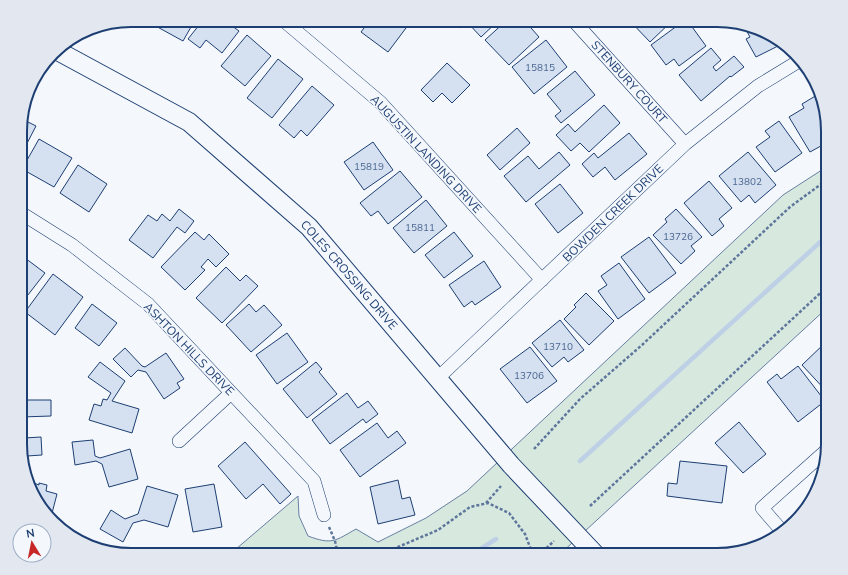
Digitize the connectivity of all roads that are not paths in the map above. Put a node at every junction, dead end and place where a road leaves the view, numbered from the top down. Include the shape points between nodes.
1 (291, 27) edge
2 (579, 27) edge
3 (62, 53) edge
4 (796, 63) edge
5 (685, 144) junction
6 (27, 217) edge
7 (542, 280) junction
8 (438, 378) junction
9 (231, 392) junction
10 (179, 441) dead end
11 (820, 456) edge
12 (324, 515) road end
13 (779, 527) edge
14 (589, 548) edge

1 - 7 street, AUGUSTIN LANDING DRIVE via 380,102
2 - 5 street, STENBURY COURT
3 - 8 street, COLES CROSSING DRIVE via 189,122 309,227
4 - 5 street, BOWDEN CREEK DRIVE via 758,86
5 - 7 street, BOWDEN CREEK DRIVE
6 - 9 street, ASHTON HILLS DRIVE via 72,245 148,304
7 - 8 street, BOWDEN CREEK DRIVE
8 - 14 street, COLES CROSSING DRIVE via 511,465
9 - 10 street
9 - 12 street, ASHTON HILLS DRIVE via 314,481
11 - 13 street via 762,508

